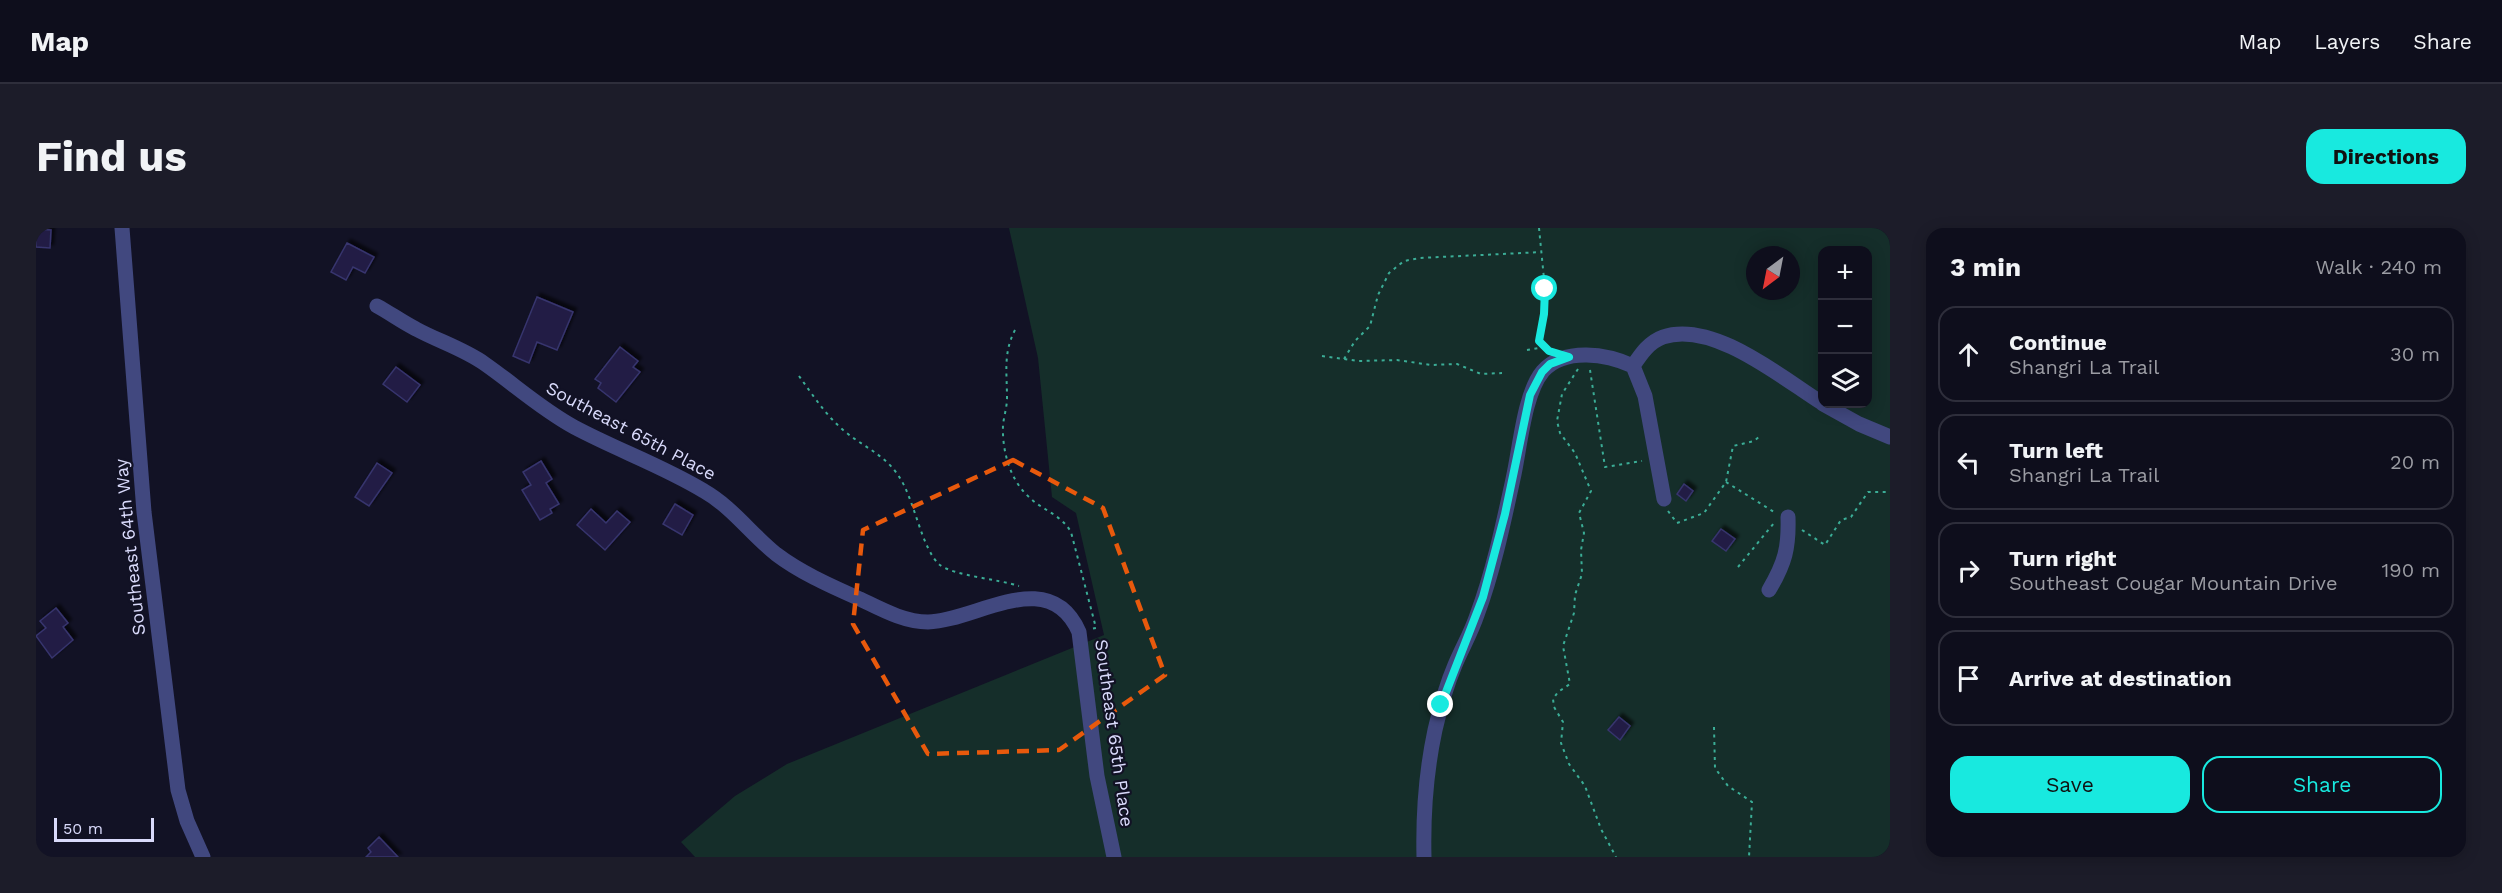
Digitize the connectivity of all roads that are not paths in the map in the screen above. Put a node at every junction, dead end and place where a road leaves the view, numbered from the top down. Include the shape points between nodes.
1 (122, 228) edge
2 (377, 306) dead end
3 (1633, 366) junction
4 (1818, 400) edge
5 (1832, 408) edge
6 (1890, 437) edge
7 (1664, 499) dead end
8 (1784, 517) road end
9 (1768, 590) dead end
10 (203, 857) edge
11 (1114, 857) edge
12 (1424, 857) edge

1 - 10 street, Southeast 64th Way via 144,512 176,778 187,821
2 - 11 street, Southeast 65th Place via 484,364 573,426 706,491 775,553 846,594 905,618 926,622 993,604 1036,599 1061,607 1080,632 1097,776
3 - 4 street via 1644,350 1662,338 1702,335 1730,345
3 - 7 street via 1645,396
3 - 12 street via 1607,357 1569,357 1550,364 1542,372 1527,405 1483,597 1447,684 1435,733 1425,797
5 - 6 street
8 - 9 street via 1789,533 1785,562

